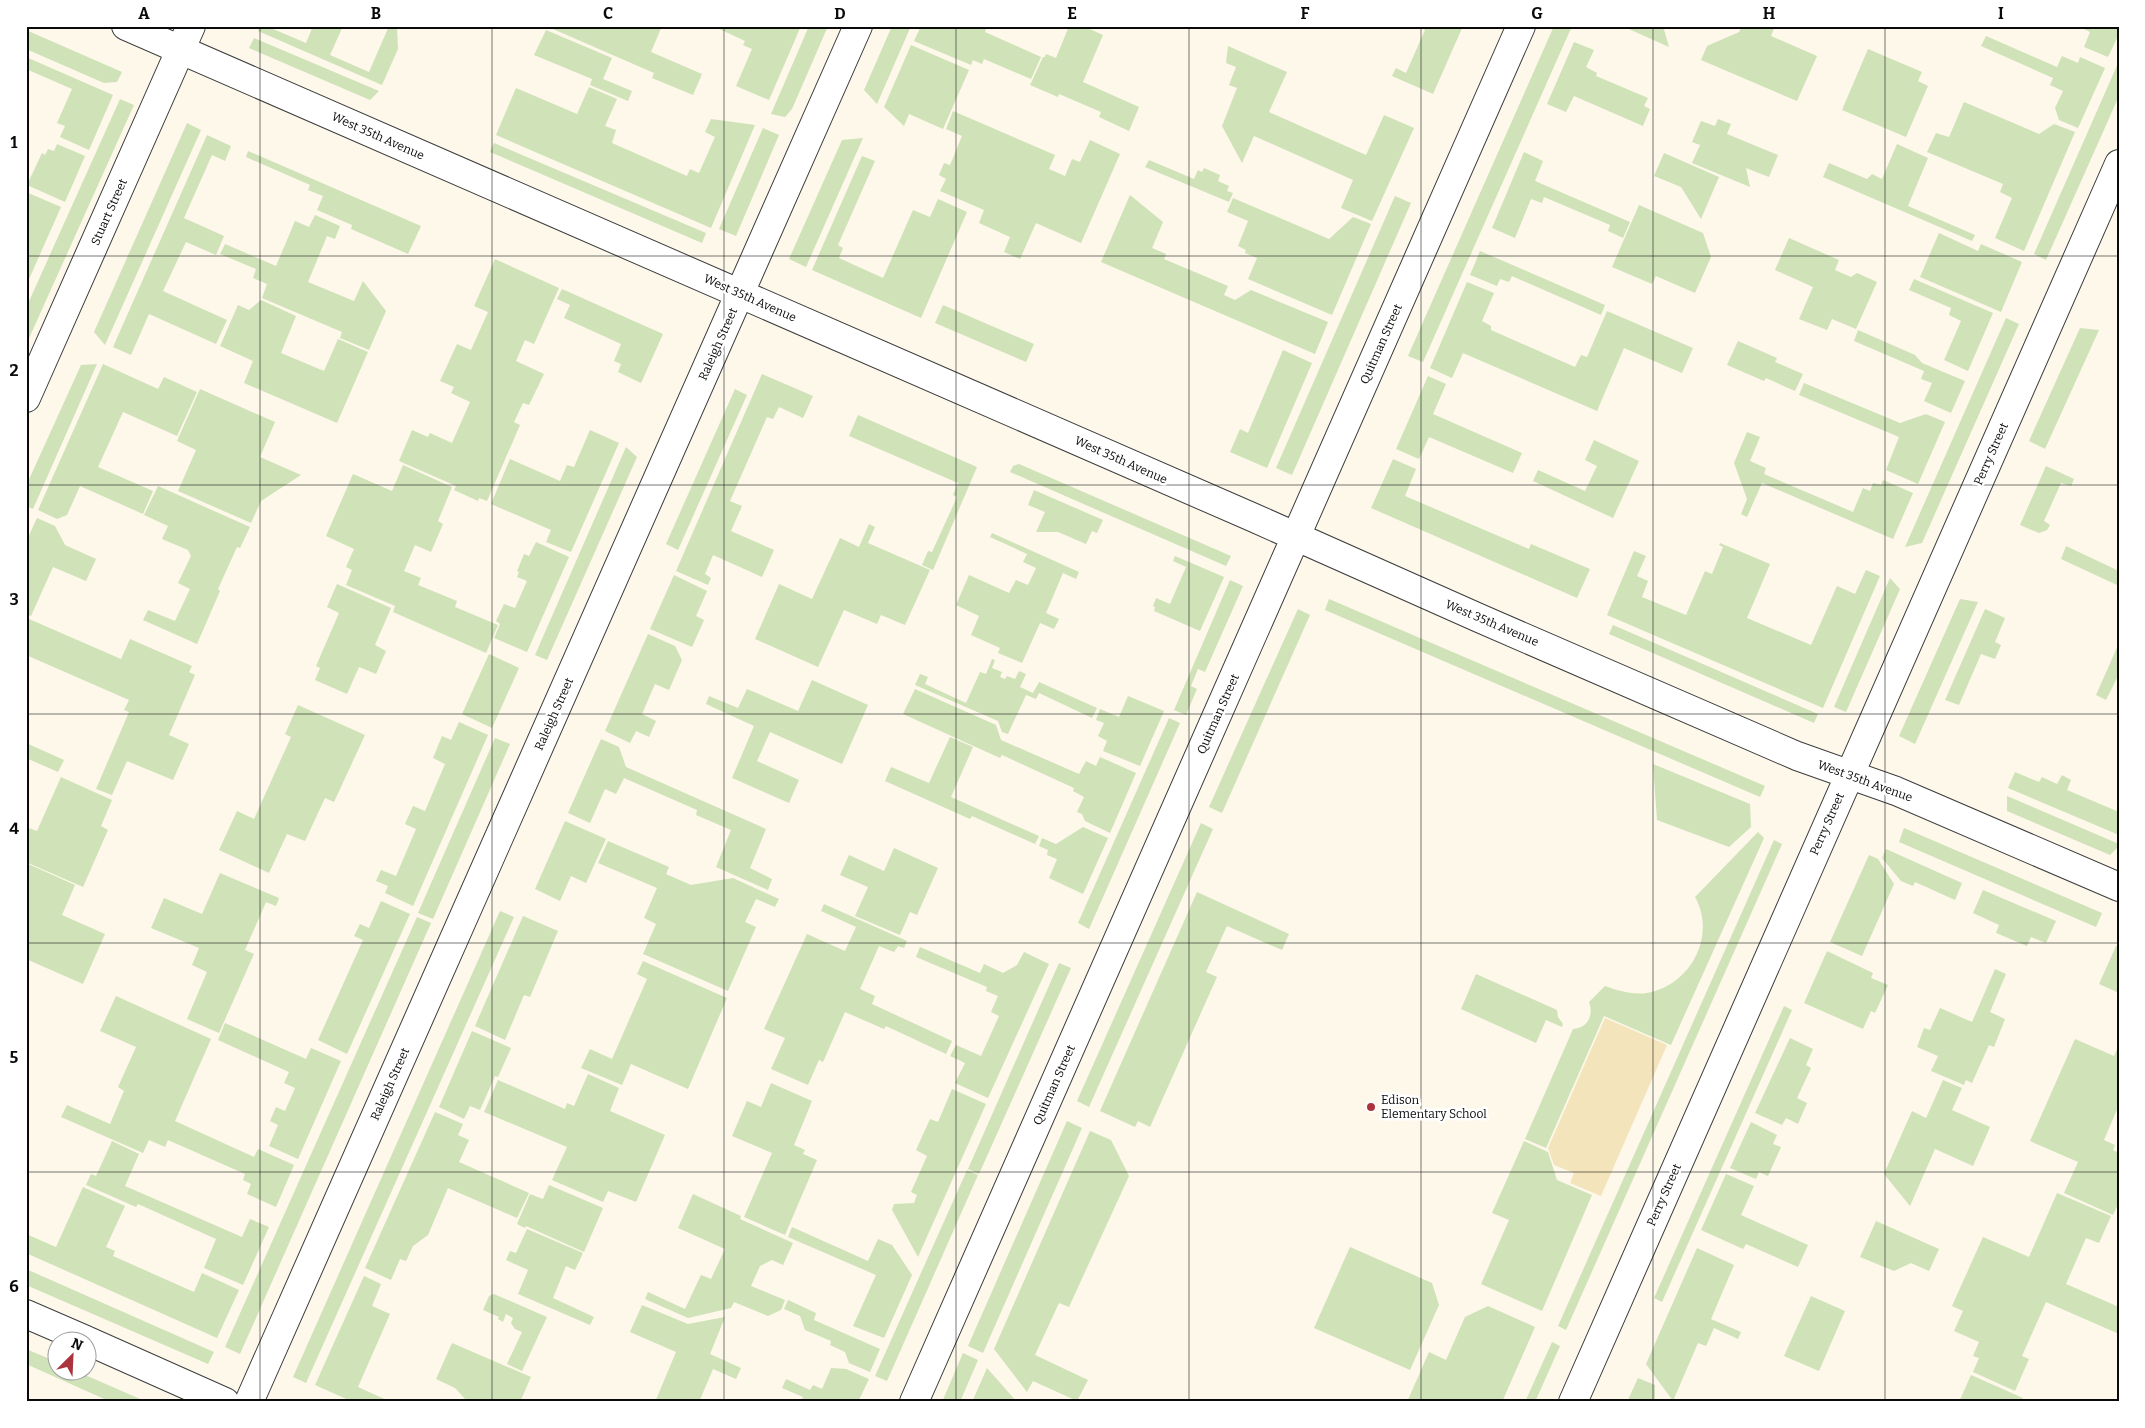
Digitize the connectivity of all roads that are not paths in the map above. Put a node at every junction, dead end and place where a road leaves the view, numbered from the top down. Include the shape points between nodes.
1 (126, 26) edge
2 (858, 26) edge
3 (1521, 26) edge
4 (186, 38) edge
5 (2119, 164) edge
6 (740, 294) junction
7 (26, 398) edge
8 (1296, 537) junction
9 (1850, 774) junction
10 (2119, 887) edge
11 (26, 1314) edge
12 (62, 1330) edge
13 (98, 1346) edge
14 (225, 1402) edge
15 (249, 1402) edge
16 (914, 1402) edge
17 (1573, 1402) edge

1 - 4 street, West 35th Avenue
2 - 6 street, Raleigh Street
3 - 8 street, Quitman Street
4 - 6 street, West 35th Avenue
4 - 7 street, Stuart Street
5 - 9 street, Perry Street
6 - 8 street, West 35th Avenue
6 - 15 street, Raleigh Street
8 - 9 street, West 35th Avenue via 1797,756
8 - 16 street, Quitman Street
9 - 10 street, West 35th Avenue
9 - 17 street, Perry Street
11 - 12 street
13 - 14 street

